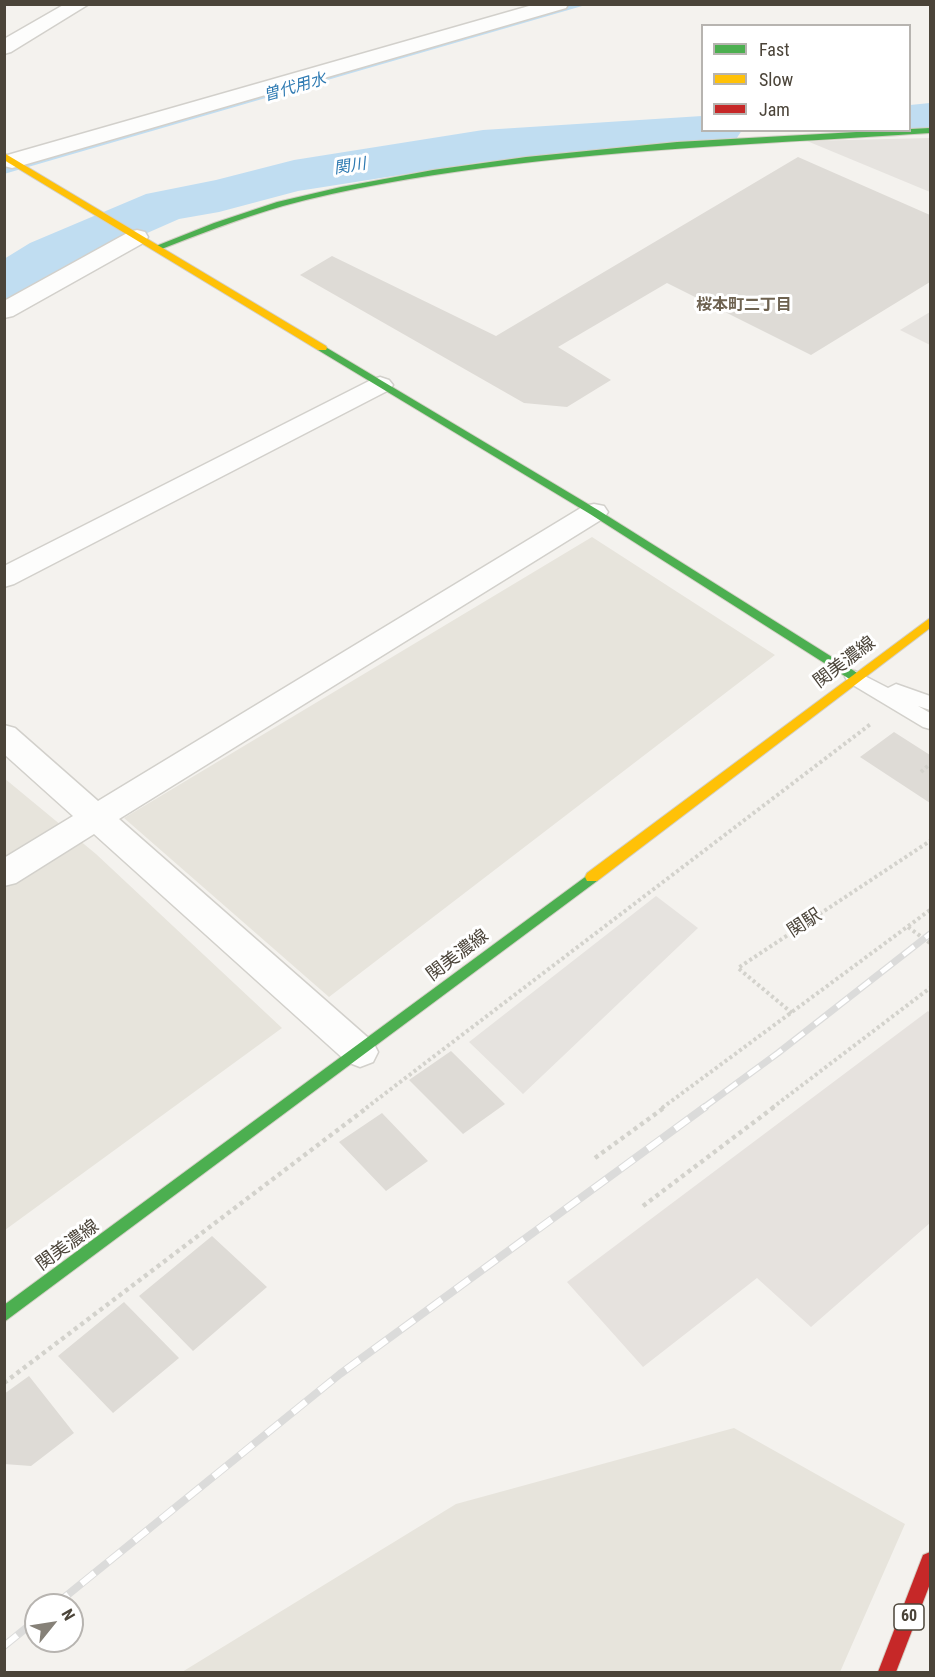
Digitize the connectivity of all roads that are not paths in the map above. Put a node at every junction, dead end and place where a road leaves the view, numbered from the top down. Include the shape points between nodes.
1 (559, 4) edge
2 (65, 7) edge
3 (4, 48) edge
4 (930, 131) edge
5 (907, 132) edge
6 (911, 132) edge
7 (8, 159) edge
8 (146, 243) junction
9 (4, 311) edge
10 (380, 385) junction
11 (594, 512) junction
12 (4, 578) edge
13 (930, 622) edge
14 (855, 677) junction
15 (930, 703) edge
16 (930, 722) edge
17 (4, 735) edge
18 (95, 818) junction
19 (4, 874) edge
20 (360, 1052) junction
21 (4, 1316) edge
22 (930, 1561) edge
23 (886, 1672) edge

1 - 7 street via 264,91
2 - 3 street
4 - 6 street
5 - 8 street via 746,139 573,154 407,176 297,200
7 - 8 street
8 - 9 street via 55,281
8 - 10 street
10 - 11 street
10 - 12 street
11 - 14 street
11 - 18 street
13 - 14 street, 関美濃線
14 - 15 lane
14 - 16 lane
14 - 20 street, 関美濃線
17 - 18 street
18 - 19 street
18 - 20 street
20 - 21 street, 関美濃線
22 - 23 street, 60

